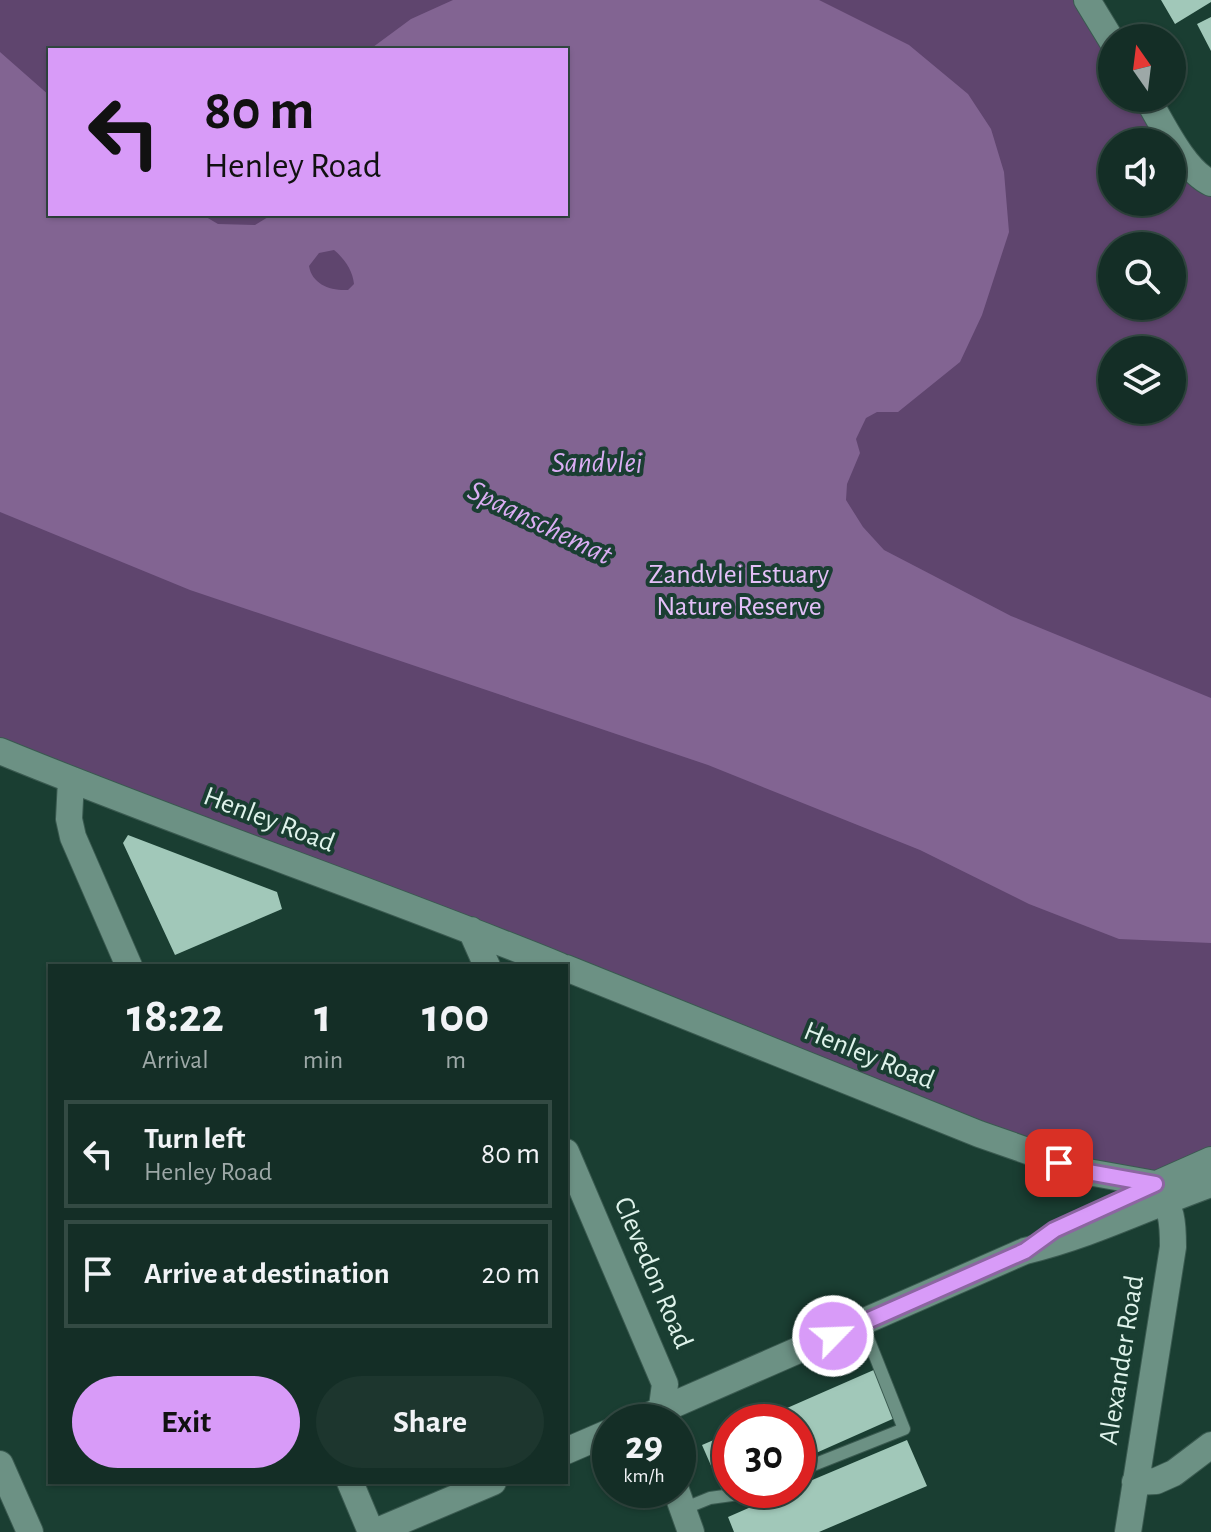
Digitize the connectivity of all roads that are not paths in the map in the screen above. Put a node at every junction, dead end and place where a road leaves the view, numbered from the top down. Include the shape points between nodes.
1 (1087, 0) edge
2 (1102, 24) edge
3 (1155, 112) edge
4 (1210, 182) edge
5 (0, 751) edge
6 (71, 780) junction
7 (471, 930) junction
8 (128, 964) edge
9 (486, 964) edge
10 (555, 964) edge
11 (568, 969) edge
12 (568, 1157) edge
13 (1211, 1160) edge
14 (1211, 1184) edge
15 (1160, 1192) junction
16 (862, 1323) junction
17 (662, 1404) edge
18 (687, 1404) edge
19 (592, 1440) edge
20 (1211, 1445) edge
21 (568, 1450) edge
22 (0, 1464) edge
23 (816, 1464) edge
24 (1135, 1482) junction
25 (351, 1484) edge
26 (488, 1484) edge
27 (712, 1498) edge
28 (683, 1510) edge
29 (30, 1532) edge
30 (373, 1532) edge
31 (1128, 1532) edge

1 - 2 street
3 - 4 street via 1187,164
5 - 6 street, Henley Road
6 - 7 street, Henley Road
6 - 8 street via 73,837
7 - 9 street
7 - 10 street, Henley Road
11 - 15 street, Henley Road via 979,1134
12 - 17 street, Clevedon Road via 665,1384
13 - 15 street via 1185,1171
14 - 15 street
15 - 16 street via 1054,1230 1025,1251
15 - 24 street, Alexander Road via 1173,1218 1173,1247
16 - 18 street
16 - 23 lane via 904,1429
19 - 21 street
20 - 24 street via 1174,1473
22 - 29 street
24 - 31 street, Alexander Road
25 - 30 street
26 - 30 street
27 - 28 lane

